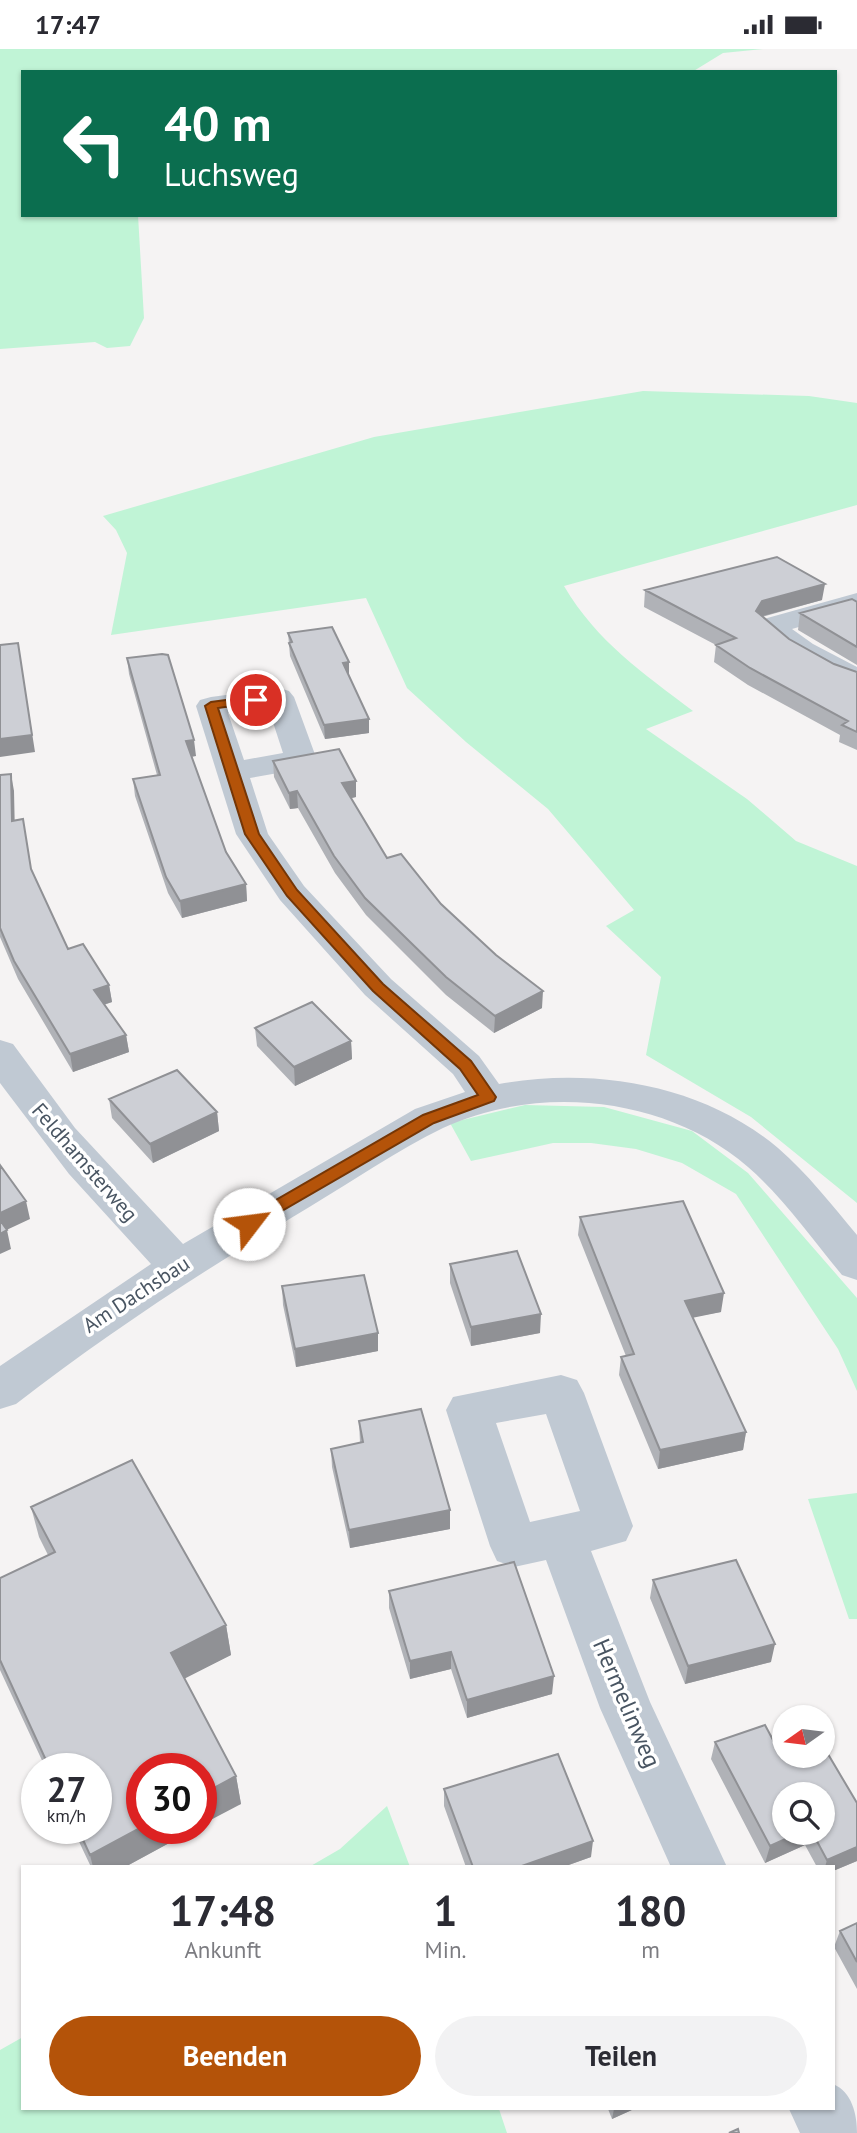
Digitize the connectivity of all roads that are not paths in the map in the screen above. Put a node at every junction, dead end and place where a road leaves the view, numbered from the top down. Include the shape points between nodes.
1 (857, 601) edge
2 (857, 679) edge
3 (232, 771) dead end
4 (0, 1053) edge
5 (488, 1097) junction
6 (857, 1264) edge
7 (178, 1265) junction
8 (0, 1391) edge
9 (561, 1536) dead end
10 (698, 1865) edge
11 (821, 2110) edge
12 (834, 2133) edge

1 - 2 street via 770,626
3 - 5 street via 252,834 292,893 378,987 466,1065
4 - 7 street, Feldhamsterweg via 23,1090 89,1173
5 - 6 street, Am Dachsbau via 531,1090 614,1091 660,1102 702,1120 738,1139 773,1167
5 - 7 street, Am Dachsbau via 429,1119
7 - 8 street, Am Dachsbau via 57,1346
9 - 10 street, Hermelinweg via 626,1708
11 - 12 street

